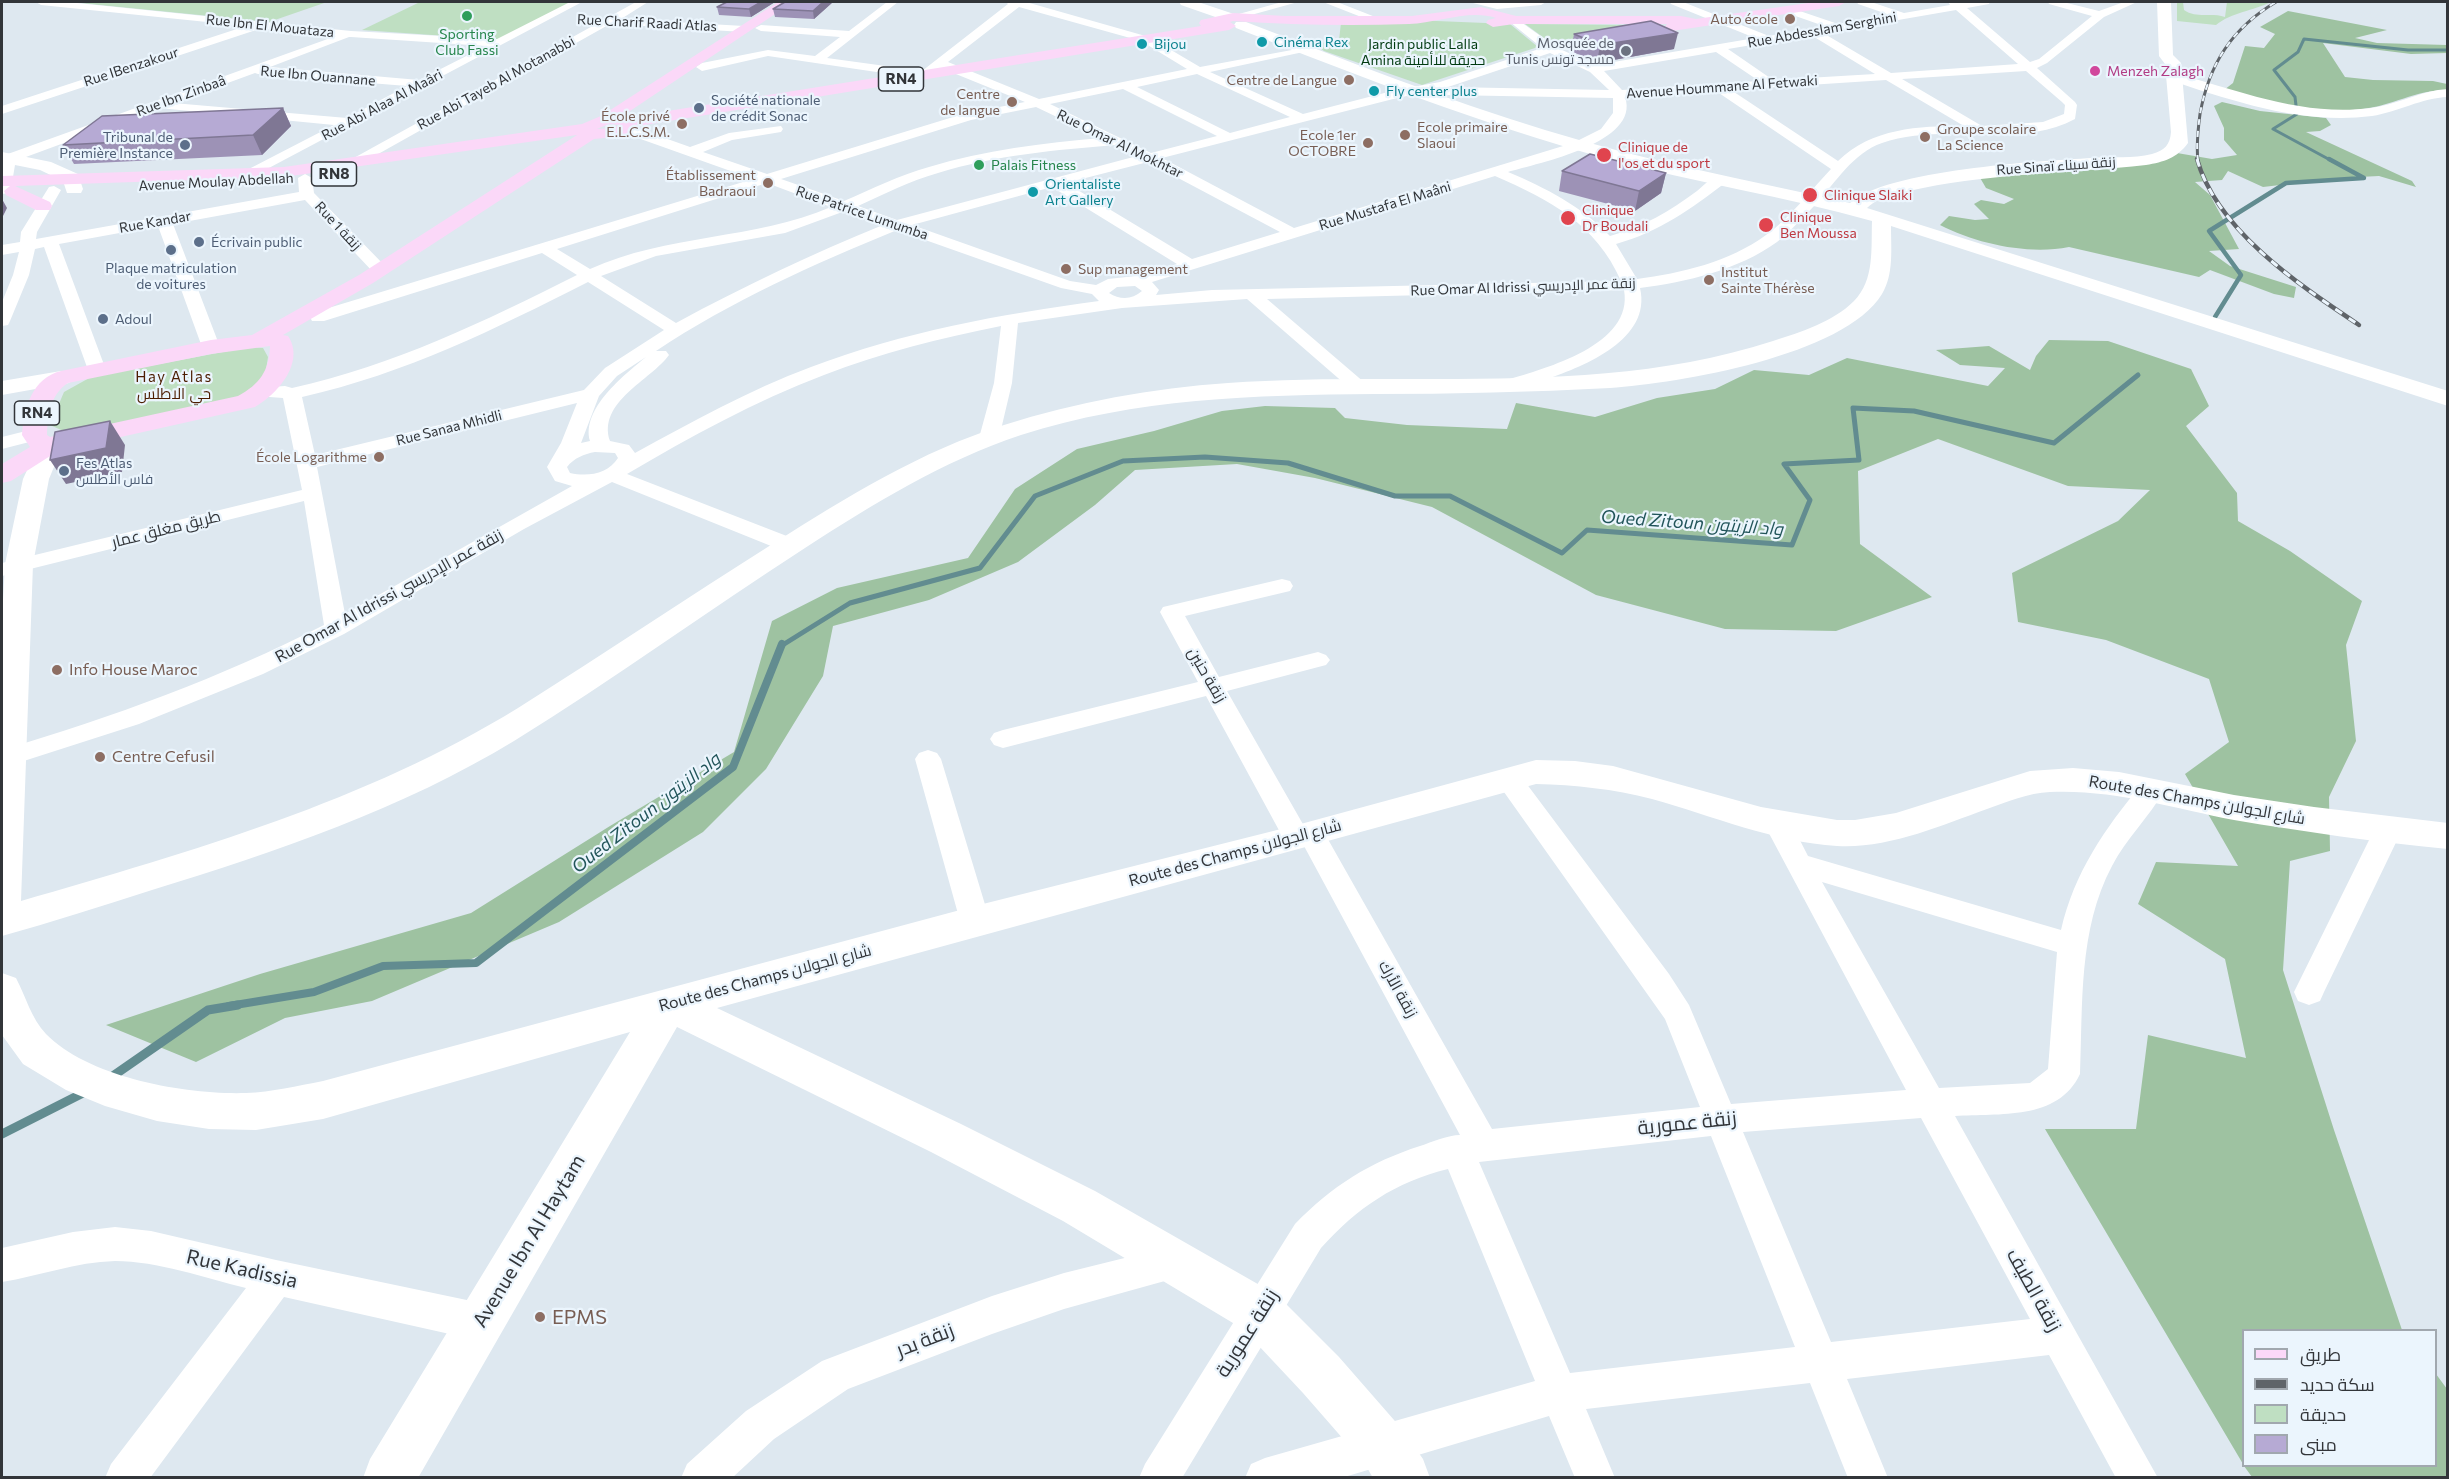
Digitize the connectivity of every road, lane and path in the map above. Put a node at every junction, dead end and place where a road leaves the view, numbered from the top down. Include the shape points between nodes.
1 (41, 2) edge
2 (577, 2) edge
3 (643, 2) edge
4 (786, 2) edge
5 (800, 2) edge
6 (893, 2) edge
7 (1011, 2) edge
8 (1018, 2) edge
9 (1186, 2) edge
10 (1293, 2) edge
11 (1329, 2) edge
12 (1541, 2) edge
13 (1675, 2) edge
14 (1839, 2) edge
15 (1862, 2) edge
16 (1985, 2) edge
17 (2053, 2) edge
18 (2132, 2) edge
19 (2164, 2) edge
20 (2174, 2) edge
21 (1959, 3) edge
22 (1807, 4) edge
23 (1482, 9) edge
24 (1788, 9) junction
25 (2100, 15) junction
26 (1904, 16) junction
27 (550, 17) junction
28 (1230, 20) junction
29 (1328, 20) joint
30 (1378, 20) junction
31 (1506, 20) junction
32 (1718, 20) junction
33 (608, 21) junction
34 (261, 25) junction
35 (1270, 27) junction
36 (1837, 28) junction
37 (755, 29) junction
38 (1813, 32) junction
39 (351, 34) junction
40 (850, 34) junction
41 (1615, 38) edge
42 (499, 39) junction
43 (1145, 39) junction
44 (1768, 39) junction
45 (1676, 44) edge
46 (1718, 48) junction
47 (1304, 49) junction
48 (1550, 49) junction
49 (1694, 52) junction
50 (768, 53) junction
51 (817, 60) junction
52 (942, 64) junction
53 (702, 67) junction
54 (2030, 67) junction
55 (1594, 69) junction
56 (252, 70) junction
57 (958, 70) junction
58 (1197, 70) junction
59 (2173, 70) junction
60 (924, 75) junction
61 (1890, 76) junction
62 (421, 84) junction
63 (1771, 84) junction
64 (1124, 86) junction
65 (1719, 88) junction
66 (1413, 92) junction
67 (2448, 93) edge
68 (1618, 94) junction
69 (1036, 103) junction
70 (155, 105) junction
71 (2, 110) edge
72 (1302, 118) junction
73 (350, 122) junction
74 (627, 124) junction
75 (596, 129) junction
76 (776, 129) dead end
77 (1981, 130) junction
78 (1229, 136) junction
79 (1116, 141) junction
80 (1578, 146) junction
81 (689, 152) junction
82 (1149, 157) junction
83 (4, 159) edge
84 (350, 164) junction
85 (1839, 168) junction
86 (1497, 172) junction
87 (250, 174) junction
88 (767, 180) junction
89 (1720, 180) junction
90 (1054, 182) junction
91 (73, 184) junction
92 (307, 186) junction
93 (4, 187) edge
94 (54, 190) junction
95 (1810, 200) junction
96 (51, 207) junction
97 (844, 208) junction
98 (1854, 210) junction
99 (1882, 218) junction
100 (164, 221) junction
101 (896, 225) junction
102 (1294, 234) junction
103 (52, 236) junction
104 (1608, 241) junction
105 (28, 245) junction
106 (545, 248) junction
107 (2, 250) edge
108 (1191, 265) junction
109 (380, 270) junction
110 (590, 276) junction
111 (1142, 283) junction
112 (1631, 285) junction
113 (1100, 291) junction
114 (1251, 294) junction
115 (1212, 295) junction
116 (1139, 301) junction
117 (1120, 303) junction
118 (1054, 312) junction
119 (318, 316) junction
120 (1010, 318) junction
121 (2, 321) edge
122 (676, 330) junction
123 (270, 340) junction
124 (211, 347) junction
125 (97, 370) junction
126 (61, 378) junction
127 (1513, 384) junction
128 (1359, 387) junction
129 (2, 388) edge
130 (263, 392) junction
131 (292, 394) junction
132 (590, 394) junction
133 (2448, 399) edge
134 (701, 425) junction
135 (989, 438) junction
136 (41, 441) junction
137 (2, 443) edge
138 (608, 446) junction
139 (2, 463) edge
140 (308, 463) junction
141 (559, 465) junction
142 (611, 474) junction
143 (2, 475) edge
144 (313, 493) junction
145 (500, 532) junction
146 (789, 545) junction
147 (10, 566) edge
148 (1282, 586) dead end
149 (336, 629) junction
150 (1318, 660) dead end
151 (1214, 685) junction
152 (1003, 739) dead end
153 (5, 758) edge
154 (928, 759) dead end
155 (1508, 778) junction
156 (2151, 790) junction
157 (1778, 824) junction
158 (2388, 830) junction
159 (1304, 836) junction
160 (2448, 836) edge
161 (1797, 864) junction
162 (2, 919) edge
163 (975, 921) junction
164 (2073, 945) junction
165 (2, 990) edge
166 (2309, 992) dead end
167 (669, 1004) junction
168 (1930, 1102) junction
169 (1721, 1119) junction
170 (1470, 1148) junction
171 (1177, 1262) junction
172 (2, 1265) edge
173 (276, 1278) junction
174 (1260, 1312) junction
175 (481, 1322) junction
176 (2058, 1335) junction
177 (1819, 1363) junction
178 (1561, 1393) junction
179 (1393, 1462) edge
180 (125, 1478) edge
181 (389, 1478) edge
182 (701, 1478) edge
183 (1159, 1478) edge
184 (1265, 1478) edge
185 (1595, 1478) edge
186 (1868, 1478) edge
187 (2138, 1478) edge

1 - 34 street, Rue Ibn El Mouataza
2 - 27 street, Rue Abi Alaa Al Maâri
3 - 33 street, Rue Abi Tayeb Al Motanabbi
4 - 37 main road
5 - 37 main road
6 - 40 street
7 - 8 street
8 - 43 street
8 - 52 street
9 - 28 street
10 - 28 street
11 - 30 street
12 - 23 street
13 - 32 street
14 - 22 main road
15 - 26 street
16 - 21 street, Rue Abdesslam Serghini
17 - 25 street
18 - 25 street
19 - 59 street, Rue Sinaï زنقة سيناء via 2166,56
20 - 59 street, Rue Sinaï زنقة سيناء via 2182,57
21 - 26 street, Rue Abdesslam Serghini
21 - 54 street
22 - 24 main road
23 - 30 main road via 1427,19
23 - 31 main road
24 - 32 main road
24 - 36 street
25 - 54 street
26 - 36 street, Rue Abdesslam Serghini
27 - 33 street, Rue Charif Raadi Atlas
27 - 42 street, Rue Abi Alaa Al Maâri
28 - 35 street
28 - 43 main road, RN4
29 - 30 main road
29 - 35 street
31 - 32 main road via 1685,24
31 - 48 street
32 - 44 street
33 - 37 street, Rue Charif Raadi Atlas
33 - 84 street, Rue Abi Tayeb Al Motanabbi
34 - 39 street, Rue Ibn El Mouataza
34 - 71 street, Rue IBenzakour
35 - 47 street
36 - 38 street, Rue Abdesslam Serghini
37 - 40 street, Rue Charif Raadi Atlas
37 - 50 street
37 - 53 main road
37 - 75 main road
38 - 44 street, Rue Abdesslam Serghini
38 - 61 street
39 - 42 street, Rue Ibn El Mouataza via 424,39 445,32
39 - 56 street, Rue Ibn Zinbaâ
40 - 51 street
41 - 48 street
42 - 62 street, Rue Abi Alaa Al Maâri
43 - 57 main road, RN4
43 - 58 street
44 - 46 street, Rue Abdesslam Serghini
45 - 49 street
46 - 49 street, Rue Abdesslam Serghini
46 - 63 street
47 - 58 street
47 - 66 street
48 - 55 street
48 - 66 street
49 - 55 street, Rue Abdesslam Serghini
50 - 51 street
50 - 53 street
51 - 60 street
52 - 57 street, Rue Omar Al Mokhtar
52 - 60 street
53 - 74 main road
54 - 61 street, Avenue Hoummane Al Fetwaki
54 - 77 street, Rue Omar Al Idrissi زنقة عمر الإدريسي via 2071,105 2070,116 2050,125
55 - 68 street
56 - 62 street, Rue Ibn Ouannane
56 - 70 street, Rue Ibn Zinbaâ
57 - 60 main road, RN4
57 - 69 street, Rue Omar Al Mokhtar
58 - 64 street
58 - 72 street
59 - 67 street via 2250,102 2330,113 2375,111 2424,95
59 - 98 street, Rue Sinaï زنقة سيناء via 2179,143 2170,153 2136,160 2019,168 1939,179 1876,194
60 - 74 main road, RN4
61 - 63 street, Avenue Hoummane Al Fetwaki
61 - 77 street
62 - 73 street, Rue Abi Alaa Al Maâri
63 - 65 street, Avenue Hoummane Al Fetwaki
64 - 69 street
64 - 78 street
65 - 68 street, Avenue Hoummane Al Fetwaki
65 - 85 street
66 - 68 street, Avenue Hoummane Al Fetwaki
66 - 72 street
66 - 80 street
68 - 80 street, Rue Mustafa El Maâni via 1623,105 1616,124
69 - 79 street, Rue Omar Al Mokhtar
69 - 88 street via 968,117
70 - 73 street
70 - 83 street, Rue Ibn Zinbaâ
72 - 78 street
73 - 87 street, Rue Abi Alaa Al Maâri
74 - 75 main road, RN8
74 - 81 street, Rue Patrice Lumumba
75 - 84 main road, Avenue Moulay Abdellah / RN8
75 - 92 main road, Avenue Moulay Abdellah / RN8
75 - 109 main road, RN4
75 - 119 main road, RN4 via 578,149 380,282
76 - 81 street via 729,137
77 - 85 street, Rue Omar Al Idrissi زنقة عمر الإدريسي via 1891,136 1864,145
78 - 82 street
79 - 82 street, Rue Omar Al Mokhtar
79 - 97 street via 1021,151 965,162 907,179
80 - 86 street, Rue Mustafa El Maâni
80 - 89 street
81 - 88 street, Rue Patrice Lumumba
82 - 90 street
82 - 102 street, Rue Omar Al Mokhtar
83 - 91 street via 45,166
83 - 93 street
84 - 87 main road, Avenue Moulay Abdellah / RN8
85 - 95 street, Rue Omar Al Idrissi زنقة عمر الإدريسي
86 - 102 street, Rue Mustafa El Maâni
86 - 104 street via 1560,202
87 - 91 main road, Avenue Moulay Abdellah / RN8
88 - 97 street, Rue Patrice Lumumba
88 - 106 street
89 - 95 street
89 - 104 street via 1650,229
90 - 101 street
90 - 108 street
91 - 92 main road, Avenue Moulay Abdellah / RN8
91 - 93 main road, RN8
91 - 94 main road, Avenue Moulay Abdellah / RN8
91 - 96 street
92 - 100 street, Rue Kandar
92 - 109 street, Rue 1 زنقة
93 - 94 main road, RN8
93 - 96 main road
94 - 96 street
95 - 98 street
95 - 112 street, Rue Omar Al Idrissi زنقة عمر الإدريسي via 1771,238 1742,256
96 - 105 street via 29,232
97 - 101 street, Rue Patrice Lumumba
97 - 110 street via 786,228 641,255
98 - 99 street
99 - 127 street via 1880,266 1874,289 1858,309 1829,328 1771,350 1672,374
99 - 133 street
100 - 103 street, Rue Kandar
100 - 124 street
101 - 113 street, Rue Patrice Lumumba via 1067,285
101 - 122 street via 788,271
102 - 108 street, Rue Mustafa El Maâni
103 - 105 street, Rue Kandar
103 - 125 street
104 - 112 street via 1622,261
105 - 107 street, Rue Kandar
105 - 121 street via 21,275
106 - 110 street
106 - 119 street
108 - 111 street, Rue Mustafa El Maâni
109 - 123 main road, RN4
110 - 122 street
110 - 131 street via 471,333 373,371
111 - 113 street, Rue Omar Al Idrissi زنقة عمر الإدريسي via 1114,282
111 - 115 street, Rue Omar Al Idrissi زنقة عمر الإدريسي
111 - 116 street via 1150,293
112 - 114 street, Rue Omar Al Idrissi زنقة عمر الإدريسي
112 - 127 street via 1634,310 1615,336 1550,373
113 - 117 street via 1105,299
113 - 118 street, Rue Omar Al Idrissi زنقة عمر الإدريسي
114 - 115 street, Rue Omar Al Idrissi زنقة عمر الإدريسي
114 - 128 street
115 - 116 street, Rue Omar Al Idrissi زنقة عمر الإدريسي
116 - 117 street, Rue Omar Al Idrissi زنقة عمر الإدريسي
117 - 118 street, Rue Omar Al Idrissi زنقة عمر الإدريسي
118 - 120 street, Rue Omar Al Idrissi زنقة عمر الإدريسي
119 - 123 main road, RN4
120 - 134 street, Rue Omar Al Idrissi زنقة عمر الإدريسي via 899,345 819,370
120 - 135 street via 1003,383
122 - 132 street via 627,360
122 - 138 street via 668,348 632,379 604,412 598,434
123 - 124 main road, RN4
123 - 130 main road via 282,354 278,375
124 - 125 main road, RN4
125 - 126 main road, RN4
126 - 129 street
126 - 136 main road, RN4 via 45,390 40,401
127 - 128 street
128 - 135 street via 1304,386 1179,395 1090,410
130 - 131 street
130 - 136 main road, RN4 via 236,405
131 - 140 street
132 - 140 street, Rue Sanaa Mhidli
132 - 141 street
134 - 138 street via 656,439
134 - 142 street, Rue Omar Al Idrissi زنقة عمر الإدريسي
135 - 146 street via 856,502
136 - 137 street
136 - 139 main road, RN4
136 - 143 main road, RN4
136 - 147 street via 36,479
138 - 141 street via 577,451
138 - 142 street via 622,449 628,458
140 - 144 street
141 - 142 street via 562,477 569,480
141 - 145 street via 546,487
142 - 145 street, Rue Omar Al Idrissi زنقة عمر الإدريسي
142 - 146 street
144 - 147 street, طريق مغلق عمار
144 - 149 street
145 - 149 street, Rue Omar Al Idrissi زنقة عمر الإدريسي
146 - 162 street via 516,724 426,775 276,835 164,873
147 - 153 street
148 - 151 street, زنقة حنين via 1171,612
149 - 153 street, Rue Omar Al Idrissi زنقة عمر الإدريسي via 191,696
150 - 151 street
151 - 152 street
151 - 159 street, زنقة حنين
153 - 162 street
154 - 163 street
155 - 157 street, Route des Champs شارع الجولان via 1558,771 1606,776
155 - 159 street, Route des Champs شارع الجولان
155 - 169 street via 1678,1014
156 - 157 street, Route des Champs شارع الجولان via 2118,783 2047,780 1880,829 1841,834
156 - 158 street, Route des Champs شارع الجولان via 2233,807
156 - 164 street, زنقة عمورية via 2111,842 2086,891
157 - 161 street, زنقة الطيف
158 - 160 street, Route des Champs شارع الجولان
158 - 166 street
159 - 163 street, Route des Champs شارع الجولان
159 - 170 street, زنقة الأرك
161 - 164 street
161 - 168 street, زنقة الطيف
163 - 167 street, Route des Champs شارع الجولان
164 - 168 street, زنقة عمورية via 2064,1074 2055,1085 2031,1097
165 - 167 street, Route des Champs شارع الجولان via 10,1012 38,1051 67,1070 103,1086 156,1101 234,1112 323,1100
167 - 171 street via 946,1138
167 - 175 street, Avenue Ibn Al Haytam
168 - 169 street, زنقة عمورية
168 - 176 street, زنقة الطيف
169 - 170 street, زنقة عمورية
169 - 177 street
170 - 174 street, زنقة عمورية via 1406,1166 1368,1183 1337,1204 1308,1236
170 - 178 street, زنقة الأرك
171 - 174 street
171 - 182 street, زنقة بدر via 1064,1291 836,1375 760,1425
172 - 173 street, Rue Kadissia via 115,1244 152,1248
173 - 175 street, Rue Kadissia
173 - 180 street
174 - 179 street via 1321,1375
174 - 183 street, زنقة عمورية
175 - 181 street, Avenue Ibn Al Haytam
176 - 177 street
176 - 187 street, زنقة الطيف
177 - 178 street
177 - 186 street
178 - 179 street
178 - 185 street, زنقة الأرك
179 - 184 street

